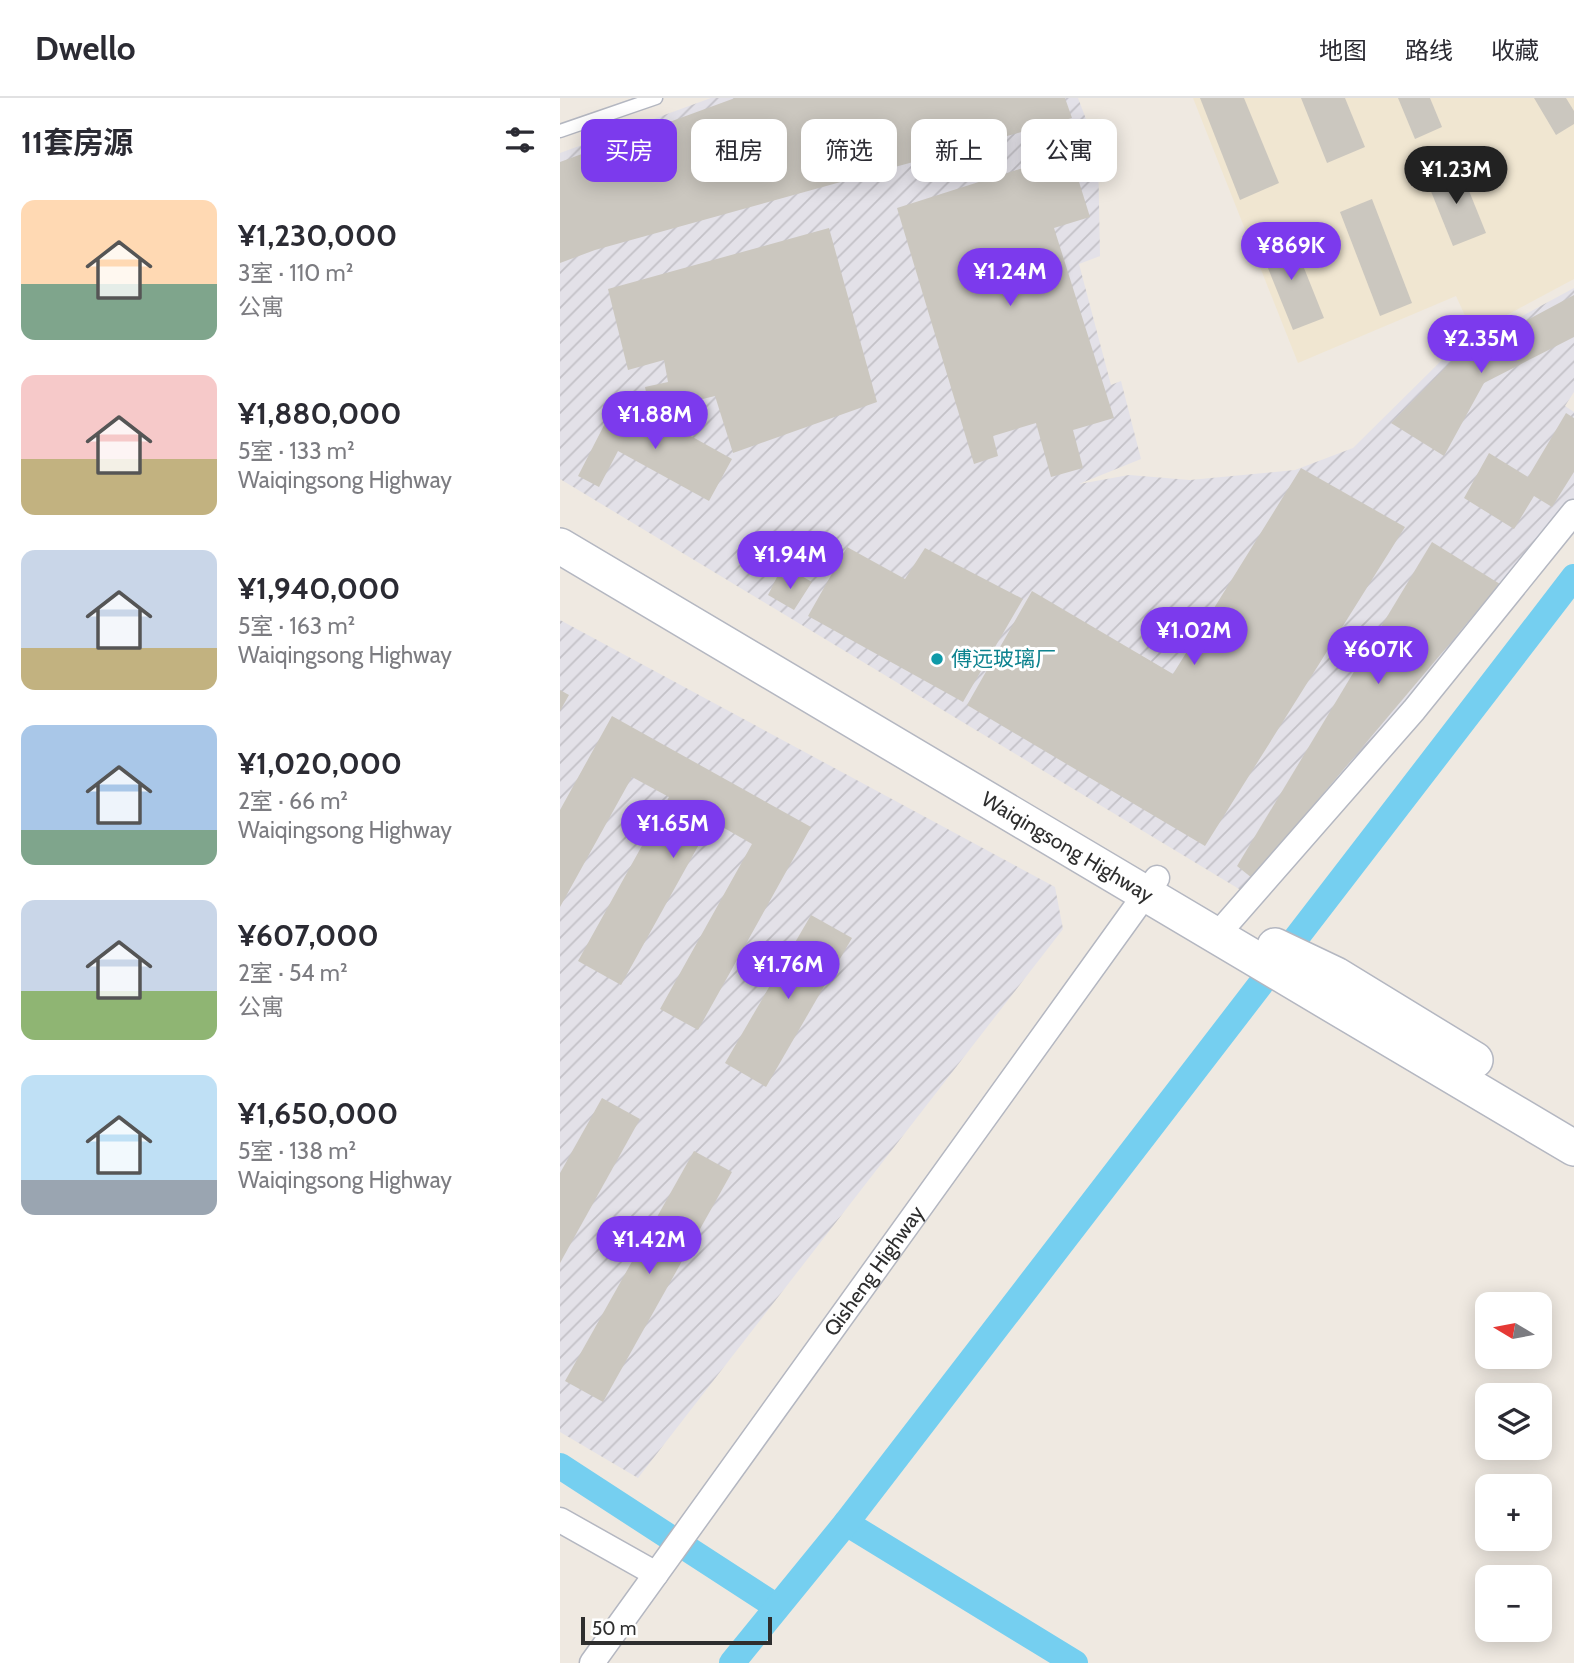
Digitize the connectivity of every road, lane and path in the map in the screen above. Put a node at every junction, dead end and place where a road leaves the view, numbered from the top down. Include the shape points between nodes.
1 (656, 98) edge
2 (560, 131) edge
3 (1574, 512) edge
4 (560, 524) edge
5 (560, 546) edge
6 (1152, 885) junction
7 (1236, 936) junction
8 (1327, 985) junction
9 (1574, 1119) edge
10 (1574, 1148) edge
11 (560, 1520) edge
12 (656, 1574) junction
13 (592, 1663) edge

1 - 2 lane
3 - 7 street
4 - 6 main road, Waiqingsong Highway
5 - 6 main road, Waiqingsong Highway
6 - 7 main road, Waiqingsong Highway
6 - 12 street, Qisheng Highway
7 - 8 main road, Waiqingsong Highway
8 - 9 main road, Waiqingsong Highway
8 - 10 main road, Waiqingsong Highway
11 - 12 street
12 - 13 street, Qisheng Highway

